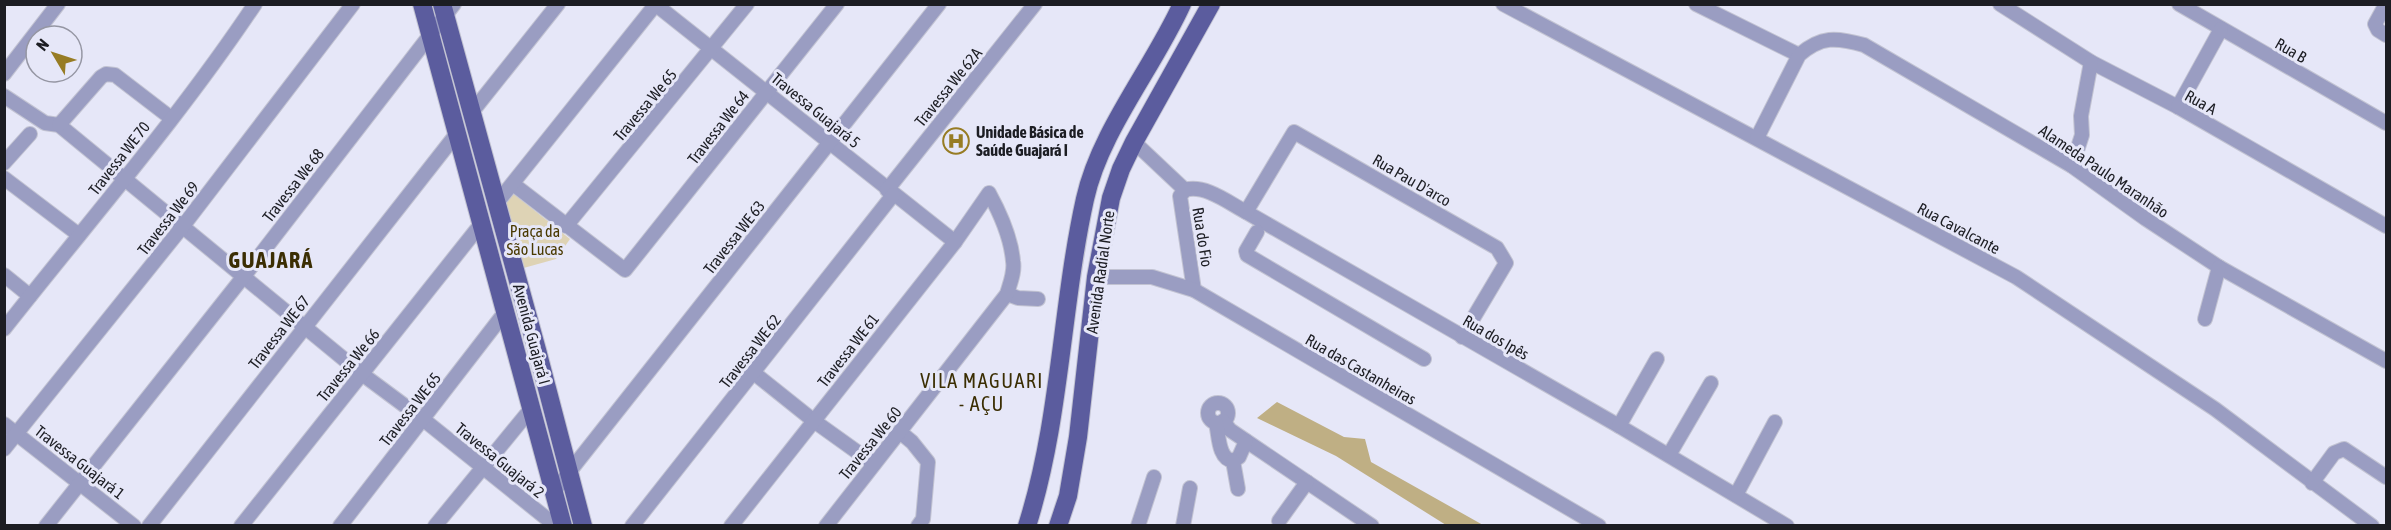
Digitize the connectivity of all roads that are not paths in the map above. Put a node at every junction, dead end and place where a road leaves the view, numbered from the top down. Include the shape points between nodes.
1 (58, 4) edge
2 (255, 4) edge
3 (353, 4) edge
4 (422, 4) edge
5 (558, 4) edge
6 (747, 4) edge
7 (837, 4) edge
8 (939, 4) edge
9 (1035, 4) edge
10 (1182, 4) edge
11 (1211, 4) edge
12 (1503, 4) edge
13 (1696, 4) edge
14 (2001, 4) edge
15 (2179, 4) edge
16 (656, 5) edge
17 (2386, 5) edge
18 (446, 8) edge
19 (2222, 29) junction
20 (429, 35) junction
21 (2386, 35) edge
22 (713, 49) junction
23 (1799, 55) junction
24 (2091, 62) junction
25 (4, 74) edge
26 (767, 91) junction
27 (4, 96) edge
28 (2178, 107) junction
29 (472, 112) junction
30 (171, 118) junction
31 (2386, 123) edge
32 (59, 125) junction
33 (458, 132) junction
34 (30, 135) dead end
35 (1757, 138) junction
36 (1134, 142) junction
37 (829, 143) junction
38 (4, 163) edge
39 (2072, 166) junction
40 (4, 178) edge
41 (126, 180) junction
42 (513, 184) junction
43 (1185, 190) junction
44 (890, 192) junction
45 (989, 193) joint
46 (496, 204) junction
47 (1246, 212) junction
48 (481, 224) junction
49 (183, 226) junction
50 (566, 226) junction
51 (2386, 226) edge
52 (1257, 232) dead end
53 (79, 235) junction
54 (955, 242) junction
55 (2219, 267) junction
56 (4, 275) edge
57 (244, 276) junction
58 (1096, 277) junction
59 (1194, 290) junction
60 (1007, 294) junction
61 (30, 296) junction
62 (1038, 299) dead end
63 (506, 311) junction
64 (2205, 319) dead end
65 (304, 326) junction
66 (4, 329) edge
67 (1462, 337) junction
68 (1424, 359) dead end
69 (1657, 359) dead end
70 (2386, 361) edge
71 (362, 374) junction
72 (754, 374) junction
73 (1712, 383) dead end
74 (530, 410) junction
75 (424, 420) junction
76 (814, 421) junction
77 (1775, 422) dead end
78 (4, 424) edge
79 (1618, 426) junction
80 (900, 432) junction
81 (16, 433) junction
82 (1246, 441) junction
83 (4, 448) edge
84 (1669, 455) junction
85 (1233, 461) junction
86 (874, 464) junction
87 (483, 468) junction
88 (568, 473) junction
89 (1154, 477) dead end
90 (2386, 477) edge
91 (81, 482) junction
92 (1307, 482) junction
93 (2312, 483) junction
94 (1190, 488) dead end
95 (1238, 489) dead end
96 (555, 490) junction
97 (1736, 495) junction
98 (540, 514) junction
99 (1279, 521) dead end
100 (1368, 524) edge
101 (46, 525) edge
102 (135, 525) edge
103 (149, 525) edge
104 (241, 525) edge
105 (340, 525) edge
106 (435, 525) edge
107 (530, 525) edge
108 (556, 525) edge
109 (563, 525) edge
110 (583, 525) edge
111 (632, 525) edge
112 (731, 525) edge
113 (826, 525) edge
114 (918, 525) edge
115 (1027, 525) edge
116 (1058, 525) edge
117 (1138, 525) edge
118 (1183, 525) edge
119 (1599, 525) edge
120 (1787, 525) edge
121 (2372, 525) edge

1 - 25 street
2 - 30 street, Travessa WE 70 via 216,63
3 - 49 street, Travessa We 69
4 - 20 main road, Avenida Guajará I
5 - 29 street
6 - 22 street, Travessa We 65
7 - 26 street, Travessa We 64
8 - 37 street, Travessa WE 63
9 - 44 street, Travessa We 62A
10 - 115 main road, Avenida Radial Norte via 1116,125 1085,199 1053,414 1040,483
11 - 36 main road, Avenida Radial Norte
12 - 35 street, Rua Cavalcante
13 - 23 street
14 - 24 street, Rua A
15 - 19 street, Rua B
16 - 22 street, Travessa Guajará 5
16 - 42 street
17 - 21 street via 2375,24
18 - 20 street, Travessa We 68
18 - 29 main road, Avenida Guajará I
19 - 28 street
19 - 31 street, Rua B
20 - 33 main road, Avenida Guajará I
20 - 57 street, Travessa We 68
22 - 26 street, Travessa Guajará 5
22 - 50 street, Travessa We 65
23 - 35 street
23 - 39 street, Alameda Paulo Maranhão via 1810,45 1831,39 1864,45
24 - 28 street, Rua A
24 - 39 street via 2081,116 2082,135
26 - 37 street, Travessa Guajará 5
26 - 50 street, Travessa We 64 via 625,270
27 - 32 street, Travessa Guajará 2 via 45,123
28 - 51 street, Rua A
29 - 46 main road, Avenida Guajará I
30 - 32 street via 115,75 106,74
30 - 41 street, Travessa WE 70
32 - 41 street, Travessa Guajará 2
33 - 48 main road, Avenida Guajará I
33 - 65 street, Travessa WE 67
34 - 38 street
35 - 93 street, Rua Cavalcante via 2016,277 2215,409
36 - 43 street
36 - 58 main road, Avenida Radial Norte via 1111,198
37 - 44 street, Travessa Guajará 5
37 - 88 street, Travessa WE 63
39 - 55 street, Alameda Paulo Maranhão
40 - 53 street
41 - 49 street, Travessa Guajará 2
41 - 53 street, Travessa WE 70
42 - 46 street
42 - 50 street
43 - 47 street, Rua dos Ipês via 1207,192
43 - 59 street, Rua do Fio via 1181,200
44 - 54 street, Travessa Guajará 5
44 - 72 street, Travessa WE 62
45 - 54 street, Travessa WE 61
45 - 60 street, Travessa We 60 via 1014,262
46 - 88 main road, Avenida Guajará I
47 - 67 street, Rua dos Ipês
47 - 67 street, Rua Pau D'arco via 1294,132 1494,246 1506,263
48 - 63 main road, Avenida Guajará I
48 - 71 street, Travessa We 66
49 - 57 street, Travessa Guajará 2
49 - 81 street, Travessa We 69
52 - 68 street via 1247,255
53 - 61 street, Travessa WE 70
54 - 76 street, Travessa WE 61
55 - 64 street
55 - 70 street, Alameda Paulo Maranhão
56 - 61 street
57 - 65 street, Travessa Guajará 2
57 - 91 street, Travessa We 68
58 - 59 street, Rua das Castanheiras via 1152,277
58 - 116 main road, Avenida Radial Norte via 1078,437 1068,496
59 - 119 street, Rua das Castanheiras
60 - 62 street
60 - 80 street, Travessa We 60
61 - 66 street, Travessa WE 70
63 - 74 main road, Avenida Guajará I
63 - 75 street, Travessa WE 65
65 - 71 street, Travessa Guajará 2
65 - 103 street, Travessa WE 67
67 - 79 street, Rua dos Ipês
69 - 79 street
71 - 75 street, Travessa Guajará 2
71 - 104 street, Travessa We 66
72 - 76 street
72 - 111 street, Travessa WE 62
73 - 84 street
74 - 87 street
74 - 96 main road, Avenida Guajará I
75 - 87 street, Travessa Guajará 2
75 - 105 street, Travessa WE 65
76 - 86 street
76 - 112 street, Travessa WE 61
77 - 97 street
78 - 81 street, Travessa Guajará 1
79 - 84 street, Rua dos Ipês
80 - 86 street, Travessa We 60
80 - 114 street via 928,462 923,519
81 - 83 street, Travessa We 69
81 - 91 street, Travessa Guajará 1
82 - 85 street
82 - 85 street via 1220,422 1223,455
82 - 92 street
84 - 97 street, Rua dos Ipês
85 - 95 street
86 - 113 street, Travessa We 60
87 - 98 street, Travessa Guajará 2
87 - 106 street
88 - 96 street, Travessa WE 63
88 - 110 main road, Avenida Guajará I
89 - 117 street
90 - 93 street via 2344,449 2334,453
91 - 101 street, Travessa We 68
91 - 102 street, Travessa Guajará 1
92 - 99 street
92 - 100 street
93 - 121 street, Rua Cavalcante
94 - 118 street
96 - 109 main road, Avenida Guajará I
97 - 120 street, Rua dos Ipês
98 - 107 street
98 - 108 street, Travessa Guajará 2

